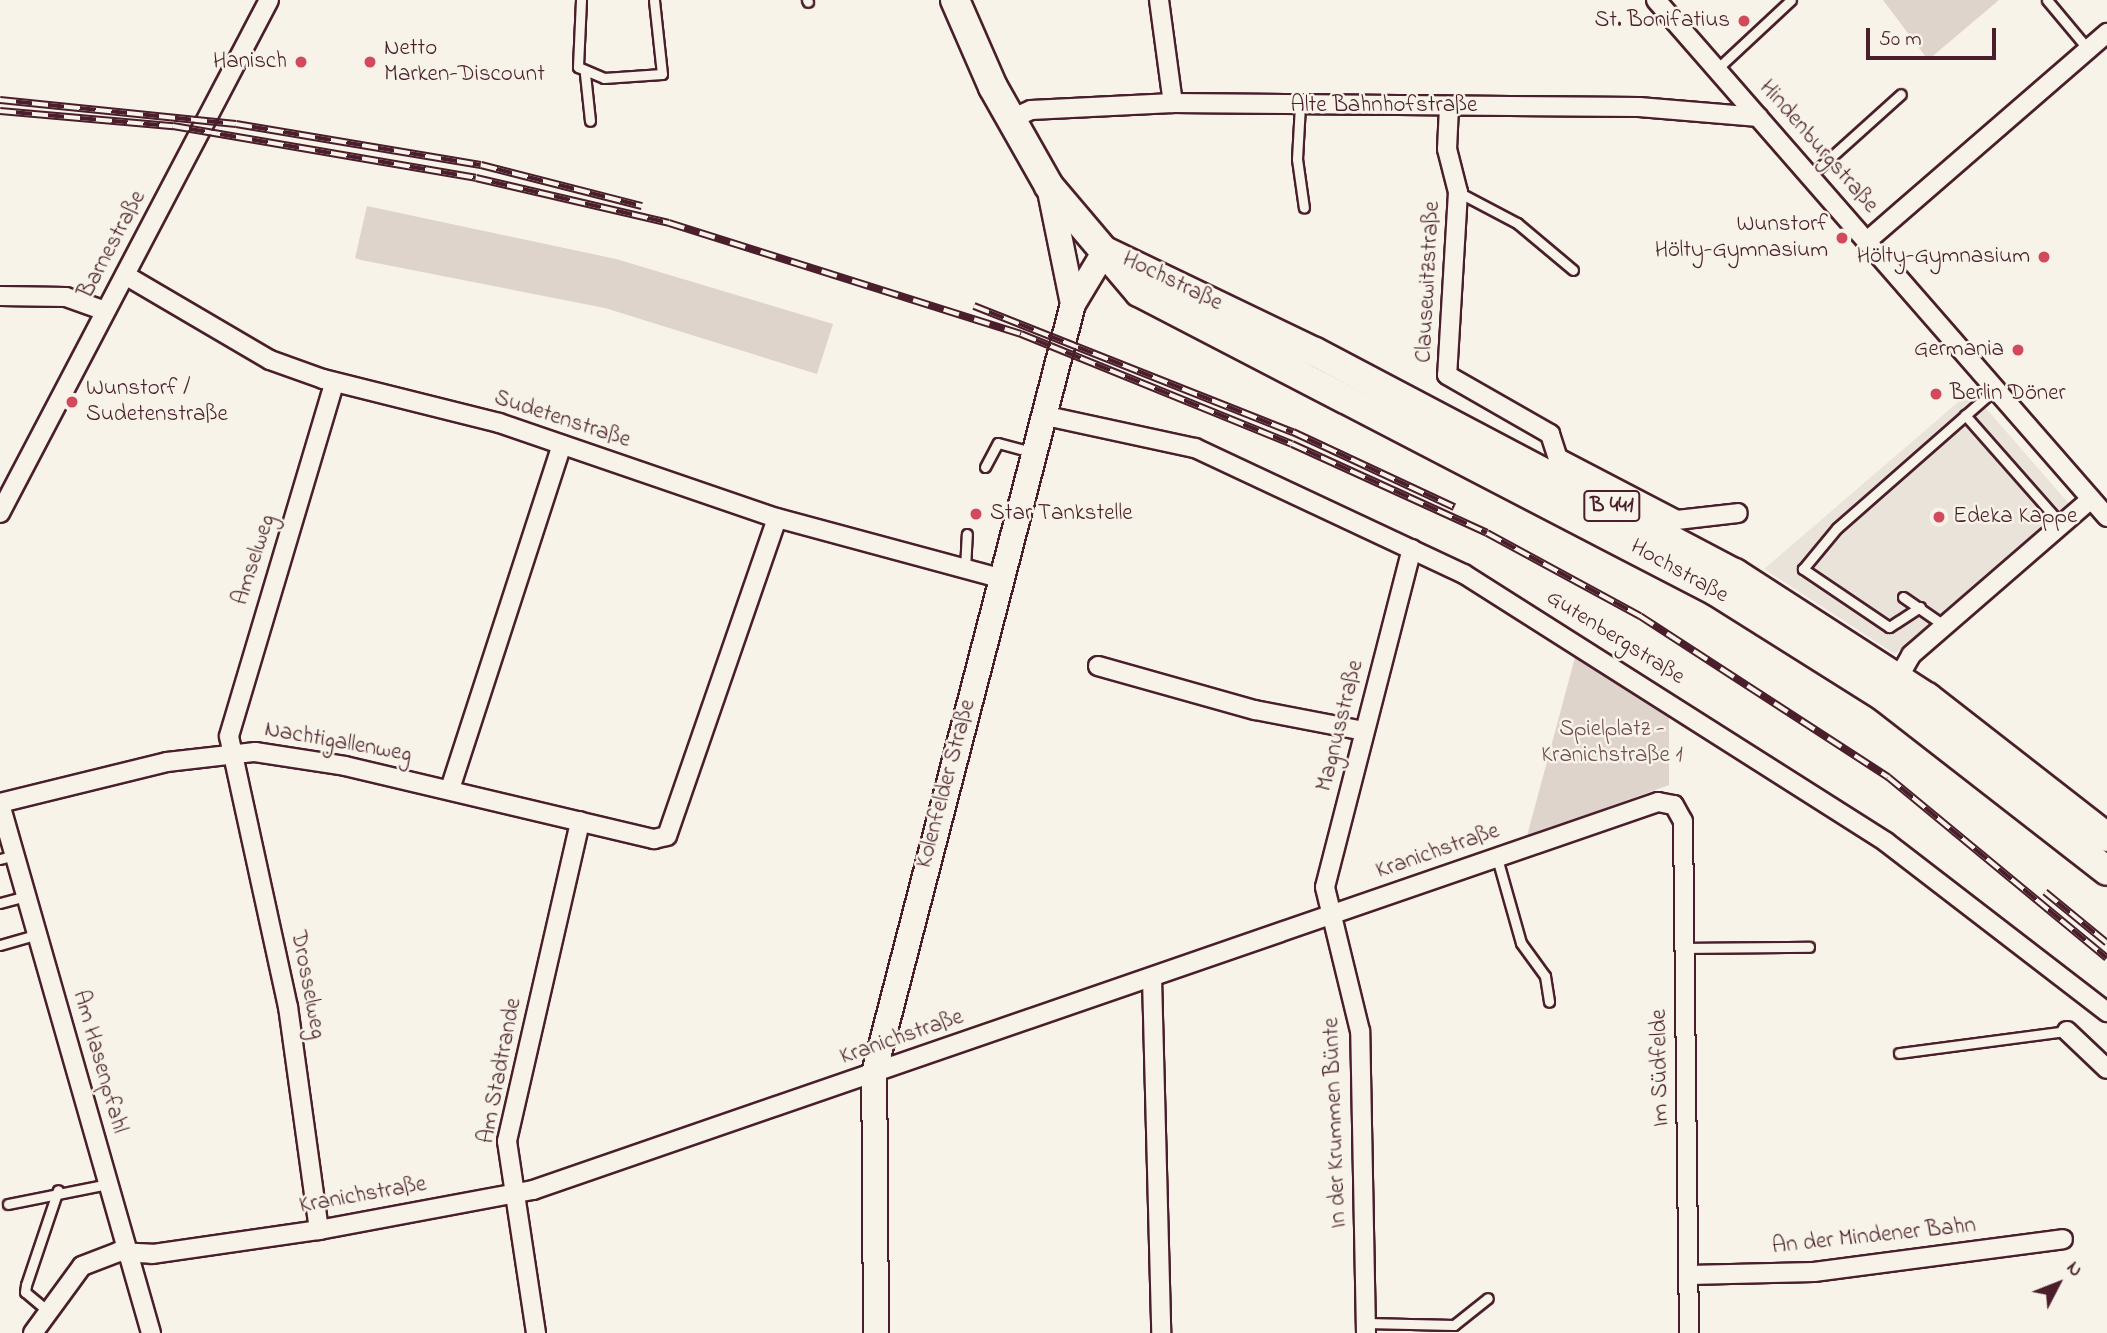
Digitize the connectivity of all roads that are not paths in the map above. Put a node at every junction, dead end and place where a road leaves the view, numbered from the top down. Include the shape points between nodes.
1 (269, 0) edge
2 (581, 0) edge
3 (654, 0) edge
4 (955, 0) edge
5 (1159, 0) edge
6 (1656, 0) edge
7 (1791, 0) edge
8 (2047, 0) edge
9 (2107, 33) edge
10 (2088, 49) junction
11 (1717, 69) junction
12 (585, 75) junction
13 (1900, 94) dead end
14 (1173, 103) junction
15 (1300, 105) junction
16 (1449, 107) junction
17 (1759, 117) junction
18 (1011, 120) junction
19 (590, 121) dead end
20 (1810, 176) junction
21 (1049, 186) junction
22 (1458, 192) junction
23 (1304, 208) dead end
24 (1867, 241) junction
25 (1105, 251) junction
26 (1573, 270) dead end
27 (125, 275) junction
28 (0, 296) edge
29 (1073, 304) junction
30 (105, 311) junction
31 (334, 383) junction
32 (1994, 390) junction
33 (1042, 415) junction
34 (1965, 415) junction
35 (562, 445) junction
36 (1032, 452) junction
37 (985, 467) dead end
38 (2091, 499) junction
39 (0, 513) edge
40 (1738, 513) dead end
41 (2107, 517) edge
42 (777, 518) junction
43 (2062, 525) junction
44 (967, 534) dead end
45 (1412, 549) junction
46 (965, 569) junction
47 (999, 578) junction
48 (1903, 597) dead end
49 (1920, 607) junction
50 (1945, 626) junction
51 (1098, 666) dead end
52 (1892, 688) junction
53 (1364, 731) junction
54 (231, 752) junction
55 (450, 789) junction
56 (0, 804) edge
57 (1674, 805) joint
58 (580, 821) junction
59 (2107, 837) edge
60 (7, 857) edge
61 (1496, 858) junction
62 (2107, 871) edge
63 (27, 896) junction
64 (0, 903) edge
65 (1329, 916) junction
66 (38, 934) junction
67 (0, 945) edge
68 (1808, 947) dead end
69 (1684, 948) junction
70 (1152, 978) junction
71 (1549, 1002) dead end
72 (2107, 1012) edge
73 (2067, 1031) joint
74 (1899, 1054) dead end
75 (2107, 1069) edge
76 (874, 1073) junction
77 (108, 1184) junction
78 (58, 1190) junction
79 (514, 1194) junction
80 (9, 1204) dead end
81 (319, 1230) junction
82 (2063, 1240) dead end
83 (129, 1252) junction
84 (1689, 1275) junction
85 (1488, 1298) dead end
86 (49, 1312) junction
87 (1366, 1328) edge
88 (33, 1333) edge
89 (151, 1333) edge
90 (536, 1333) edge
91 (876, 1333) edge
92 (1161, 1333) edge
93 (1689, 1333) edge

1 - 27 street, Barnestraße
2 - 12 lane via 574,40
3 - 12 lane via 662,74
4 - 18 main road, B 441
5 - 14 street
6 - 11 street, Hindenburgstraße
7 - 11 lane
8 - 10 lane
9 - 10 street
10 - 24 street
11 - 17 street, Hindenburgstraße
12 - 19 lane
13 - 20 lane
14 - 15 street, Alte Bahnhofstraße
14 - 18 street, Alte Bahnhofstraße via 1031,110
15 - 16 street, Alte Bahnhofstraße
15 - 23 lane via 1297,159
16 - 17 street, Alte Bahnhofstraße via 1639,107
16 - 22 street, Clausewitzstraße via 1447,149
17 - 20 street, Hindenburgstraße
18 - 21 main road, B 441
20 - 24 street, Hindenburgstraße
21 - 25 main road, B 441
21 - 29 main road
22 - 26 lane via 1517,223
22 - 40 street, Clausewitzstraße via 1447,375 1550,434 1558,457 1676,520
24 - 32 street, Hindenburgstraße
25 - 29 main road, Kolenfelder Straße
25 - 52 main road, Hochstraße / B 441 via 1154,271 1620,509
27 - 30 street, Barnestraße
27 - 31 street, Sudetenstraße via 270,360
28 - 30 street via 66,297
29 - 33 main road, Kolenfelder Straße
30 - 39 street, Barnestraße
31 - 35 street, Sudetenstraße via 415,399
31 - 54 street, Amselweg via 230,717
32 - 34 lane
32 - 38 street, Hindenburgstraße
33 - 36 main road, Kolenfelder Straße
33 - 45 street, Gutenbergstraße via 1195,448
34 - 43 lane
34 - 49 lane via 1803,569 1889,627
35 - 42 street, Sudetenstraße
35 - 55 street
36 - 37 lane via 998,443
36 - 47 main road, Kolenfelder Straße
38 - 41 street, Hindenburgstraße
38 - 43 street
42 - 46 street, Sudetenstraße
42 - 58 street, Nachtigallenweg via 667,836
43 - 50 street
44 - 46 lane
45 - 53 street, Magnusstraße
45 - 72 street, Gutenbergstraße via 1773,766 1886,842
46 - 47 street, Sudetenstraße
47 - 76 main road, Kolenfelder Straße
48 - 49 lane
49 - 50 lane
50 - 52 street via 1911,654
51 - 53 street via 1255,710
52 - 59 main road, Hochstraße / B 441
52 - 62 main road, Hochstraße / B 441
53 - 65 street, Magnusstraße via 1325,887
54 - 55 street, Nachtigallenweg via 345,766
54 - 56 street, Nachtigallenweg
54 - 81 street, Drosselweg via 288,1007
55 - 58 street, Nachtigallenweg
56 - 60 street, Am Hasenpfahl
57 - 61 street, Kranichstraße via 1658,802
57 - 69 street, Im Südfelde via 1683,821
58 - 79 street, Am Stadtrande via 507,1141
60 - 63 street, Am Hasenpfahl
61 - 65 street, Kranichstraße
61 - 71 lane via 1521,943 1545,976
63 - 64 lane
63 - 66 street, Am Hasenpfahl
65 - 70 street, Kranichstraße
65 - 87 street, In der Krummen Bünte via 1356,995 1360,1031
66 - 67 lane
66 - 77 street, Am Hasenpfahl
68 - 69 lane
69 - 84 street, Im Südfelde
70 - 76 street, Kranichstraße
70 - 92 street
73 - 74 lane
73 - 75 street
76 - 79 street, Kranichstraße
76 - 91 main road, Kolenfelder Straße
77 - 78 lane
77 - 83 street, Am Hasenpfahl
78 - 80 lane
78 - 86 lane via 54,1218 26,1285 26,1292
79 - 81 street, Kranichstraße
79 - 90 street, Am Stadtrande
81 - 83 street, Kranichstraße
82 - 84 street, An der Mindener Bahn via 1814,1272
83 - 86 street, Kranichstraße via 82,1266
83 - 89 street, Am Hasenpfahl
84 - 93 street, Im Südfelde
85 - 87 lane via 1454,1325
86 - 88 street, Kranichstraße

